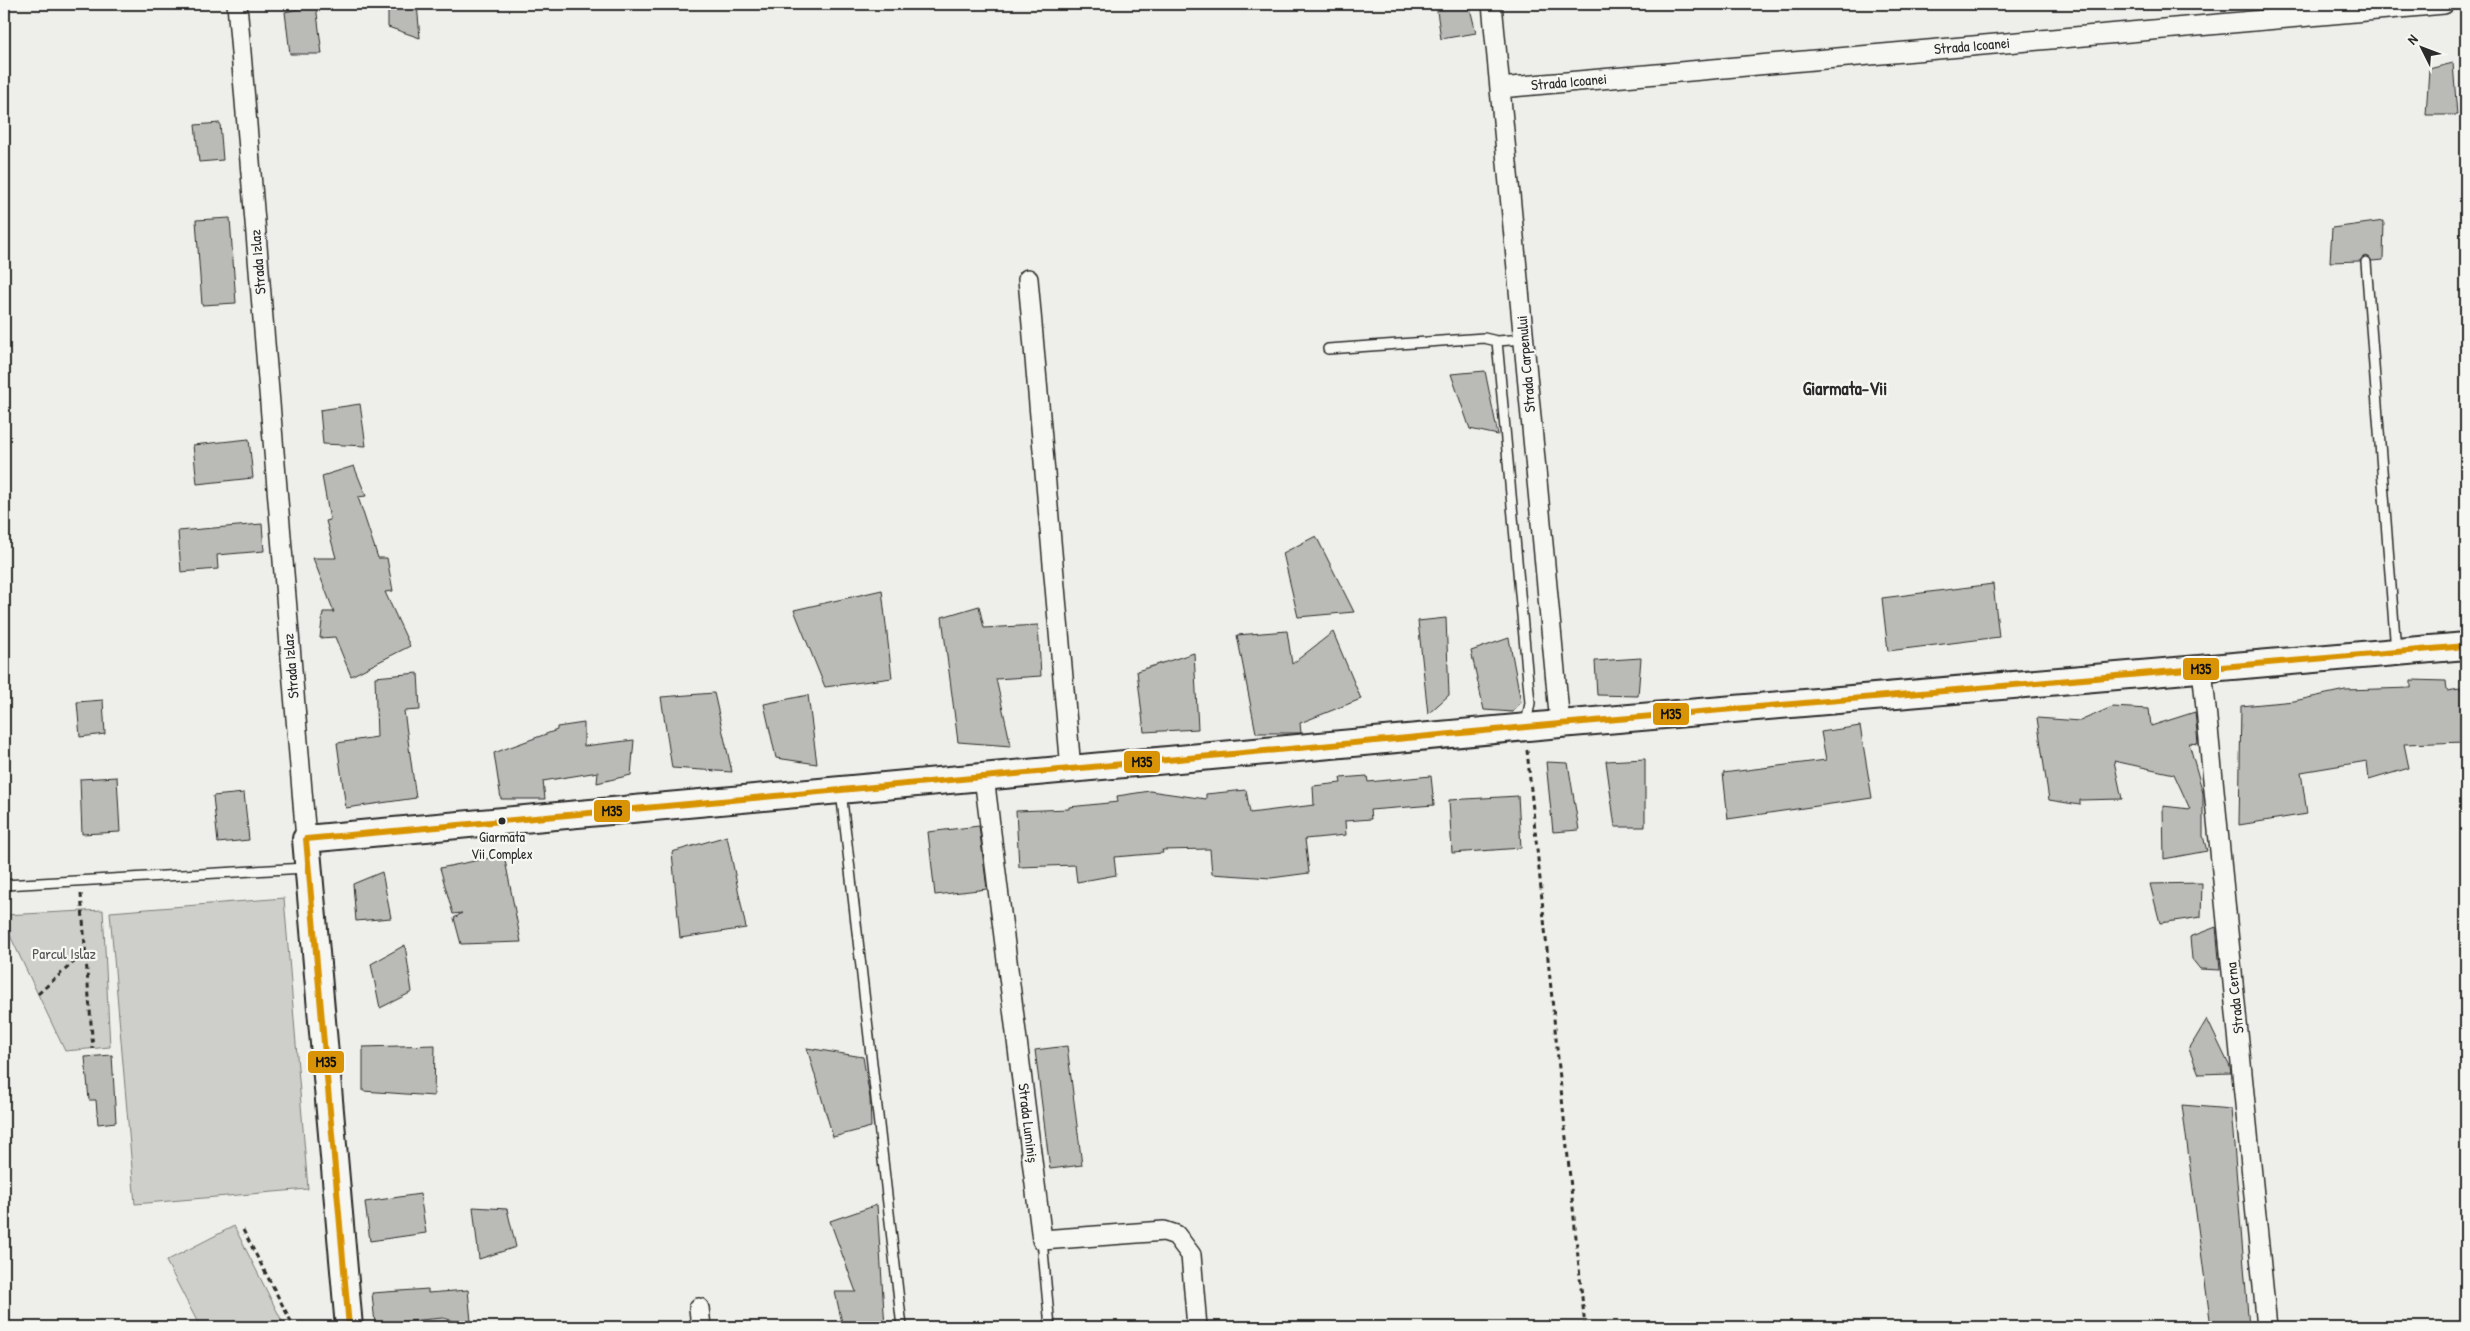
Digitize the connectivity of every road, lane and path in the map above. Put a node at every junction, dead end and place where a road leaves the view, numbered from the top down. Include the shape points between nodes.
1 (237, 4) edge
2 (1492, 4) edge
3 (2444, 4) edge
4 (1500, 88) junction
5 (2366, 262) dead end
6 (1028, 279) dead end
7 (1524, 339) junction
8 (1497, 341) junction
9 (1328, 349) dead end
10 (2466, 646) edge
11 (2396, 652) junction
12 (2202, 668) junction
13 (1560, 724) junction
14 (1525, 727) junction
15 (1070, 769) junction
16 (984, 776) junction
17 (840, 790) junction
18 (306, 839) junction
19 (308, 868) junction
20 (80, 881) junction
21 (4, 885) edge
22 (86, 952) junction
23 (38, 994) dead end
24 (94, 1049) dead end
25 (242, 1230) dead end
26 (1042, 1240) junction
27 (699, 1308) dead end
28 (294, 1327) edge
29 (349, 1327) edge
30 (701, 1327) edge
31 (902, 1327) edge
32 (1050, 1327) edge
33 (1197, 1327) edge
34 (1585, 1327) edge
35 (2268, 1327) edge

1 - 18 street, Strada Izlaz
2 - 4 street, Strada Carpenului
3 - 4 street, Strada Icoanei
4 - 7 street, Strada Carpenului
5 - 11 lane
6 - 15 street
7 - 8 lane
7 - 13 street, Strada Carpenului
8 - 9 lane via 1484,338
8 - 14 lane via 1530,703
10 - 11 street
11 - 12 street
12 - 13 street
12 - 35 street, Strada Cerna
13 - 14 street
14 - 15 street
14 - 34 path
15 - 16 street
16 - 17 street
16 - 26 street, Strada Luminiș
17 - 18 street
17 - 31 lane
18 - 19 street, Strada Izlaz
19 - 20 lane
19 - 29 street, Strada Izlaz
20 - 21 lane
20 - 22 path
22 - 23 path
22 - 24 path
25 - 28 path
26 - 32 lane
26 - 33 street via 1164,1232 1176,1235 1190,1255
27 - 30 street

